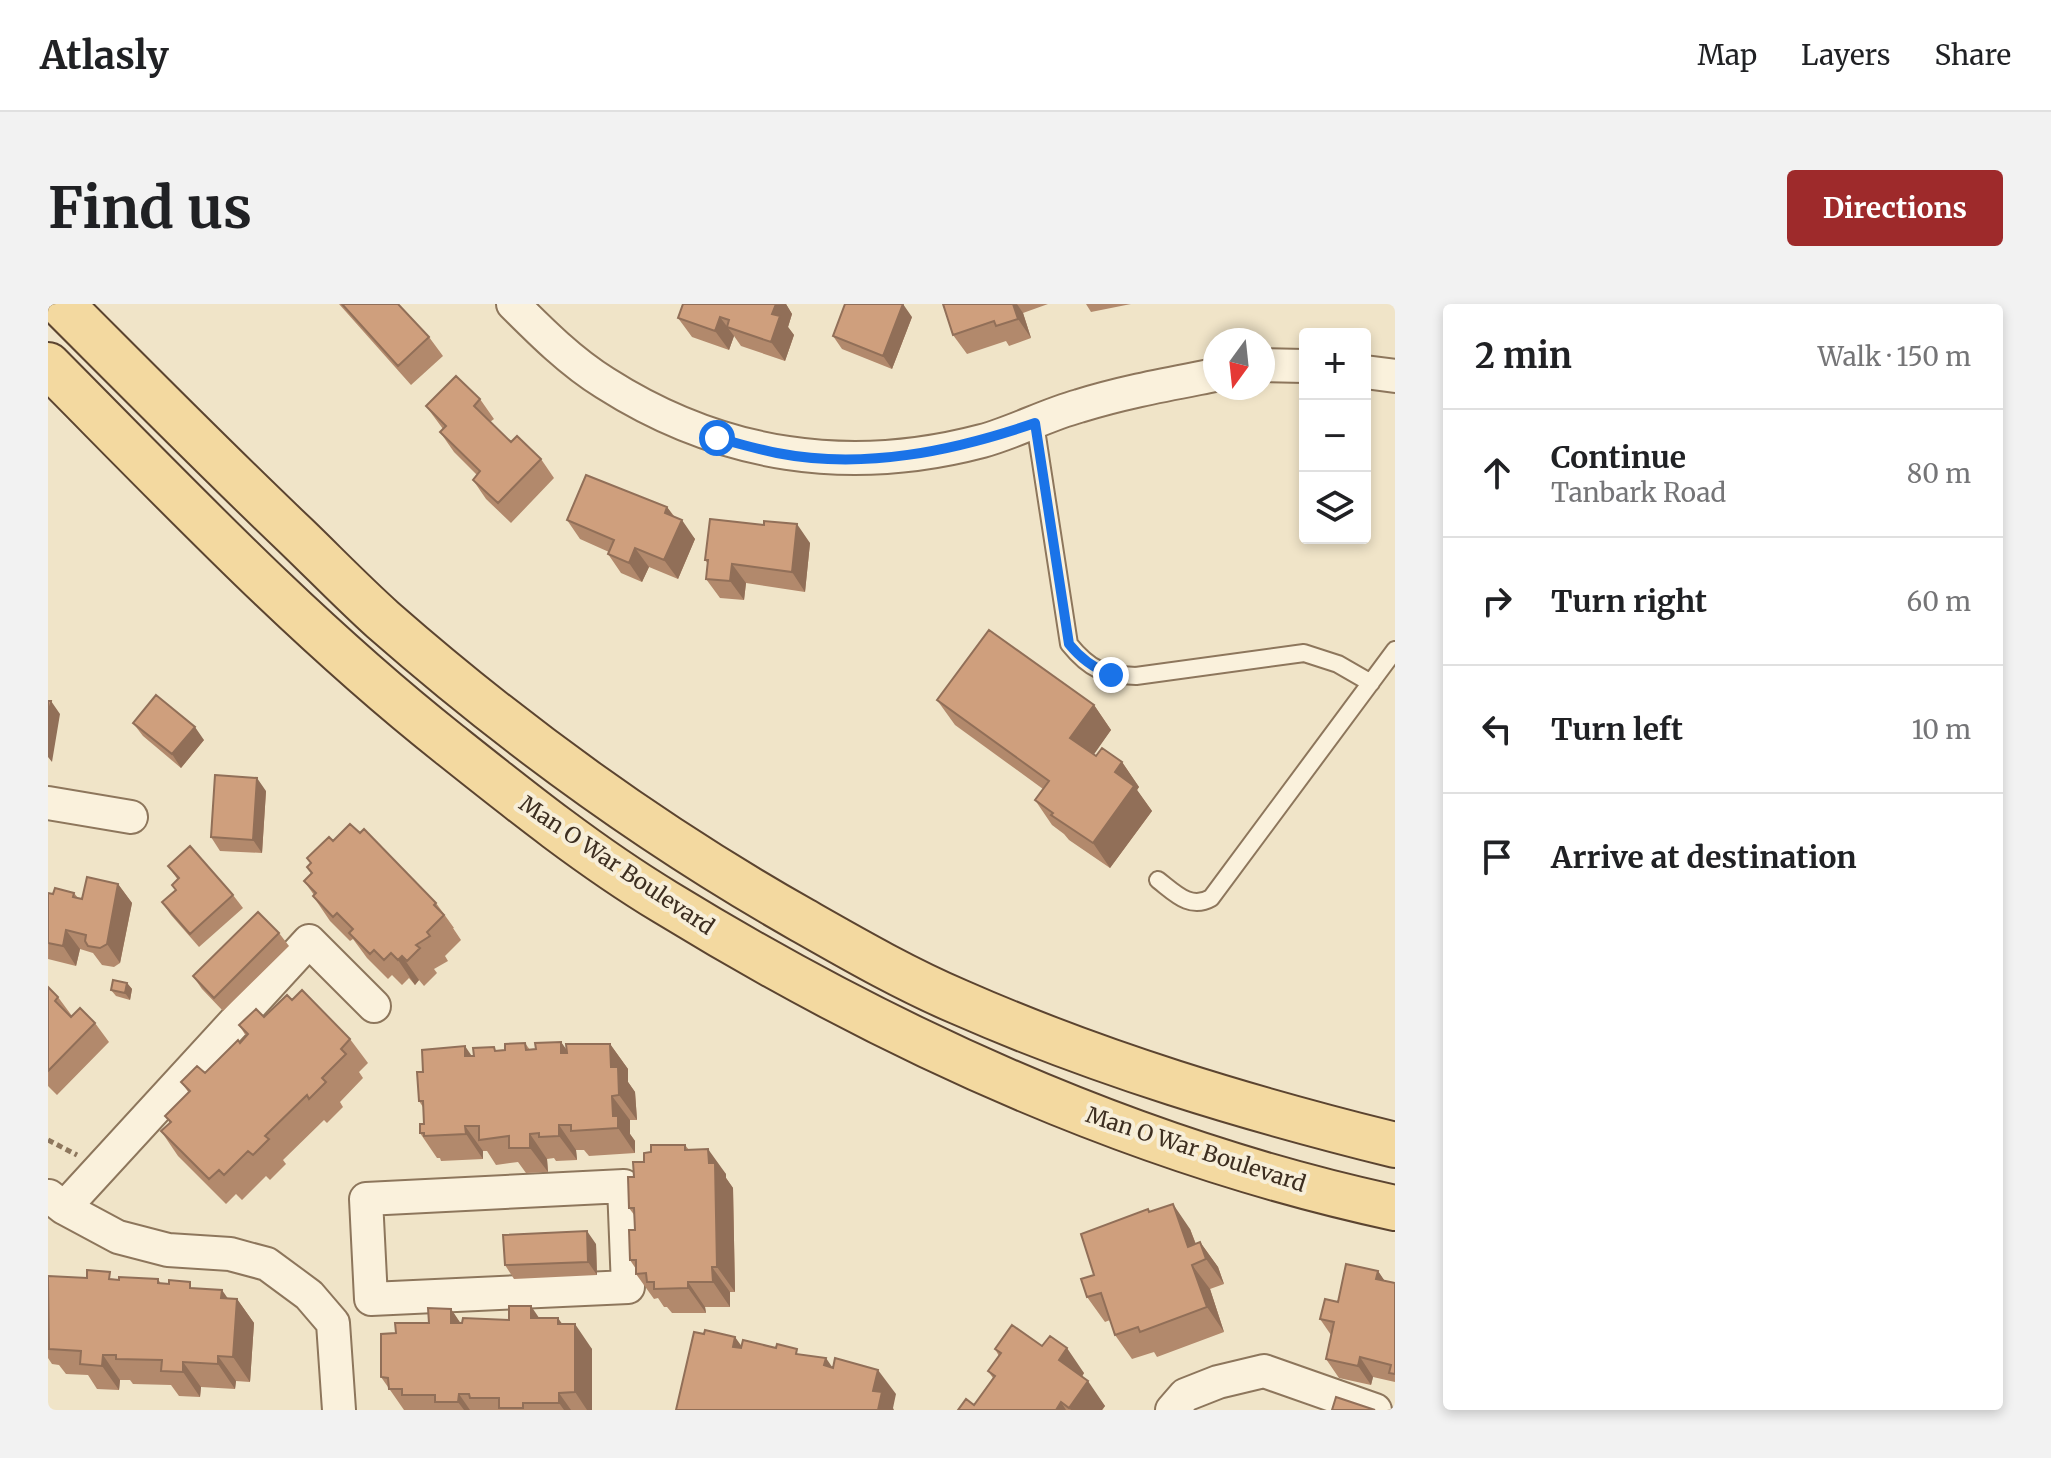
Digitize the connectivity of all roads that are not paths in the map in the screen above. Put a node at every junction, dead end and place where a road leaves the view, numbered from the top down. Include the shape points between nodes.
1 (61, 304) edge
2 (513, 304) edge
3 (48, 365) edge
4 (1275, 365) edge
5 (1299, 366) edge
6 (1371, 373) edge
7 (1395, 376) edge
8 (1203, 377) edge
9 (1035, 423) junction
10 (1395, 650) edge
11 (1371, 683) junction
12 (48, 803) edge
13 (131, 817) dead end
14 (1158, 880) dead end
15 (374, 1006) dead end
16 (1395, 1145) edge
17 (56, 1202) edge
18 (1395, 1208) edge
19 (371, 1299) junction
20 (333, 1323) junction
21 (339, 1410) edge
22 (1172, 1410) edge
23 (1375, 1410) edge

1 - 16 main road via 381,618 583,782 684,851 849,947 1060,1044 1194,1091
2 - 9 street via 602,382 659,415 717,438 779,453 885,458 984,440
3 - 18 main road, Man O War Boulevard via 378,685 447,743 661,900 829,995 1001,1079 1154,1140
4 - 5 street
6 - 7 street
8 - 9 street via 1117,395
9 - 11 lane via 1069,644 1080,658 1111,675 1136,676 1304,653
10 - 11 lane
11 - 14 lane via 1211,898 1201,904 1187,902
12 - 13 street
15 - 17 street via 309,941
17 - 20 street via 118,1237 267,1264 309,1295
19 - 19 street via 628,1287 624,1186 366,1199
19 - 20 street
20 - 21 street
22 - 23 street via 1185,1395 1264,1371

